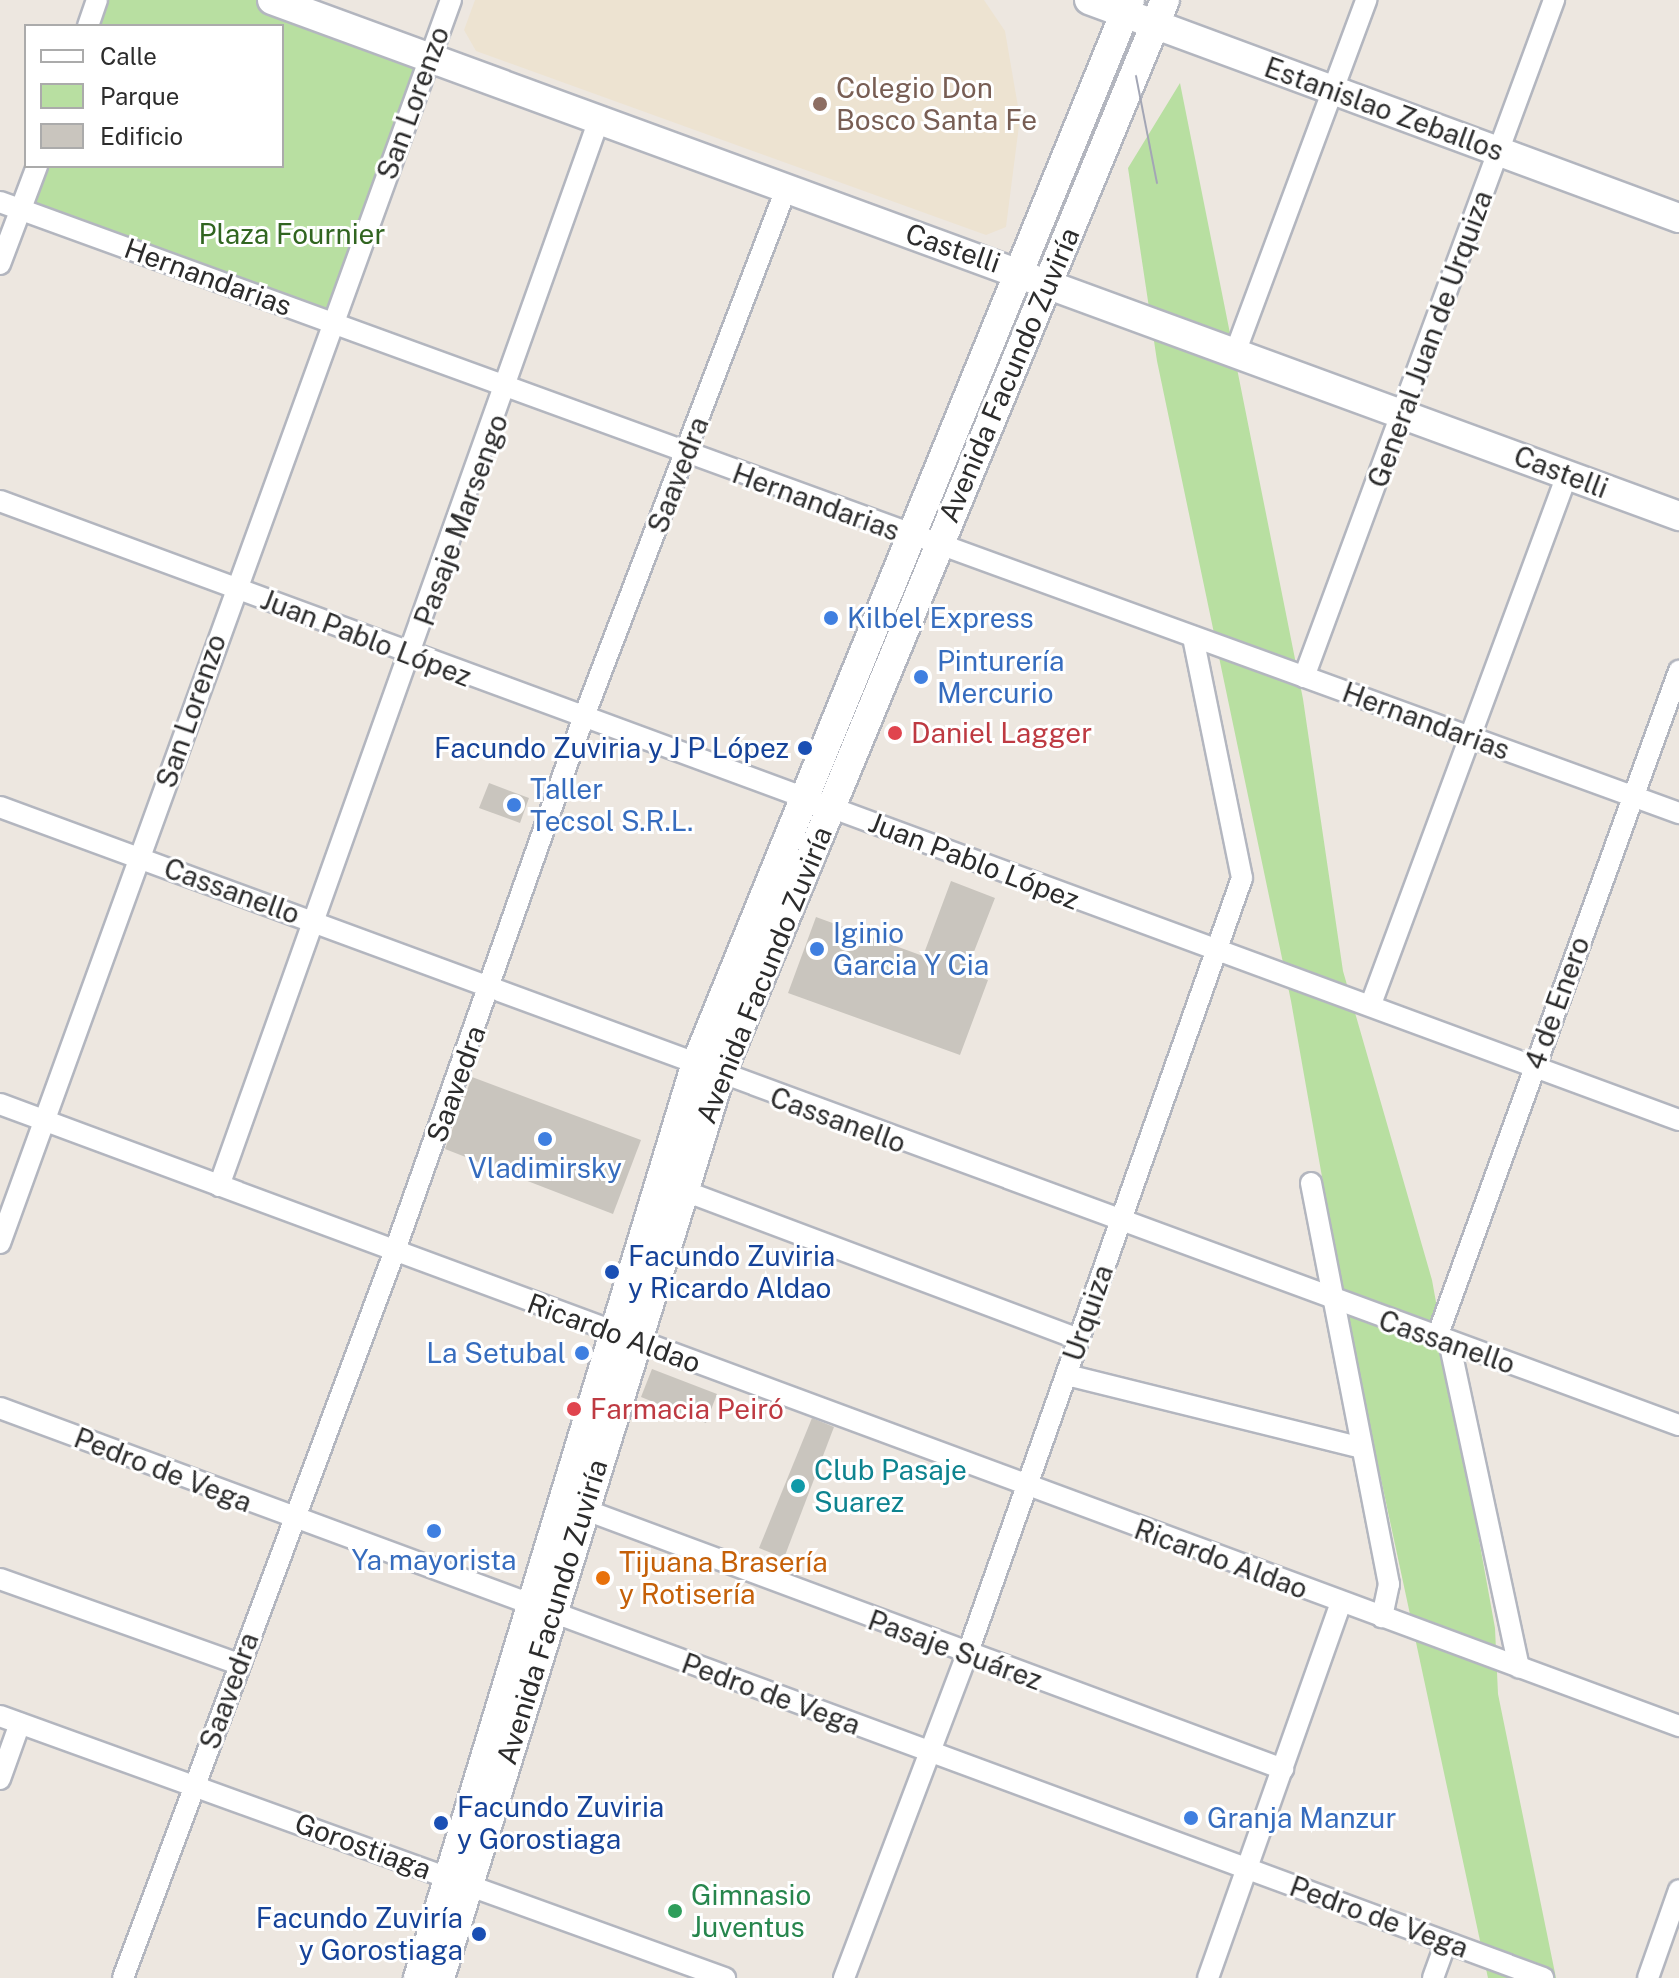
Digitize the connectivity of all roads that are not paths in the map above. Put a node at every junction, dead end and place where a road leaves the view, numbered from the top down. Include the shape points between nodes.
1 (97, 0) edge
2 (272, 0) edge
3 (451, 0) edge
4 (1069, 0) edge
5 (1089, 0) edge
6 (1366, 0) edge
7 (1554, 0) edge
8 (1127, 7) edge
9 (1160, 13) edge
10 (89, 24) edge
11 (1113, 51) junction
12 (429, 59) junction
13 (1333, 90) junction
14 (598, 122) junction
15 (1499, 151) junction
16 (36, 168) edge
17 (786, 189) junction
18 (1083, 199) junction
19 (0, 202) edge
20 (21, 210) junction
21 (1679, 218) edge
22 (0, 264) edge
23 (1036, 277) junction
24 (333, 322) junction
25 (1235, 353) junction
26 (508, 389) junction
27 (1404, 413) junction
28 (687, 455) junction
29 (1567, 475) junction
30 (0, 501) edge
31 (1679, 516) edge
32 (927, 542) junction
33 (233, 587) junction
34 (1193, 637) junction
35 (412, 656) junction
36 (1679, 671) edge
37 (1304, 677) junction
38 (583, 719) junction
39 (1468, 737) junction
40 (1631, 796) junction
41 (819, 804) junction
42 (0, 807) edge
43 (1679, 813) edge
44 (140, 858) junction
45 (313, 920) junction
46 (1216, 953) junction
47 (491, 987) junction
48 (1371, 1004) junction
49 (1533, 1070) junction
50 (708, 1071) junction
51 (0, 1104) edge
52 (47, 1120) junction
53 (1679, 1120) edge
54 (1311, 1183) dead end
55 (219, 1186) junction
56 (682, 1190) junction
57 (1119, 1223) junction
58 (0, 1243) edge
59 (394, 1253) junction
60 (1334, 1302) junction
61 (623, 1335) junction
62 (1079, 1339) junction
63 (1443, 1339) junction
64 (1067, 1375) junction
65 (0, 1408) edge
66 (1679, 1425) edge
67 (1362, 1448) junction
68 (1027, 1489) junction
69 (583, 1509) junction
70 (291, 1518) junction
71 (0, 1579) edge
72 (1341, 1603) junction
73 (539, 1610) junction
74 (1382, 1617) junction
75 (967, 1655) junction
76 (239, 1664) junction
77 (1519, 1668) junction
78 (0, 1716) edge
79 (20, 1723) junction
80 (1679, 1726) edge
81 (930, 1752) junction
82 (1283, 1769) junction
83 (0, 1779) edge
84 (195, 1784) junction
85 (1247, 1868) junction
86 (458, 1880) junction
87 (1679, 1890) edge
88 (1446, 1942) junction
89 (123, 1978) edge
90 (418, 1978) edge
91 (440, 1978) edge
92 (725, 1978) edge
93 (844, 1978) edge
94 (1208, 1978) edge
95 (1433, 1978) edge
96 (1543, 1978) edge
97 (1648, 1978) edge

1 - 10 street
2 - 12 main road, Castelli
3 - 12 street, San Lorenzo
4 - 11 main road via 1099,25
5 - 8 main road, Estanislao Zeballos
6 - 13 street
7 - 15 street, General Juan de Urquiza
8 - 9 main road, Estanislao Zeballos
8 - 11 main road, Avenida Facundo Zuviría
9 - 13 main road, Estanislao Zeballos
9 - 18 main road, Avenida Facundo Zuviría
11 - 18 main road via 1114,86 1087,158
11 - 23 main road, Avenida Facundo Zuviría
12 - 14 main road, Castelli
12 - 24 street, San Lorenzo
13 - 15 main road, Estanislao Zeballos
13 - 25 street
14 - 17 main road, Castelli
14 - 26 street, Pasaje Marsengo
15 - 21 main road, Estanislao Zeballos
15 - 27 street, General Juan de Urquiza
16 - 20 street
17 - 23 main road, Castelli
17 - 28 street, Saavedra
18 - 23 main road, Avenida Facundo Zuviría
19 - 20 street, Hernandarias
20 - 22 street
20 - 24 street, Hernandarias
23 - 25 main road, Castelli
23 - 32 main road, Avenida Facundo Zuviría
24 - 26 street, Hernandarias
24 - 33 street, San Lorenzo
25 - 27 main road, Castelli
26 - 28 street, Hernandarias
26 - 35 street, Pasaje Marsengo
27 - 29 main road, Castelli
27 - 37 street, General Juan de Urquiza
28 - 32 street, Hernandarias
28 - 38 street, Saavedra
29 - 31 main road, Castelli
29 - 39 street
30 - 33 street, Juan Pablo López
32 - 34 street, Hernandarias
32 - 41 main road, Avenida Facundo Zuviría
33 - 35 street, Juan Pablo López
33 - 44 street, San Lorenzo
34 - 37 street, Hernandarias
34 - 46 street, Urquiza via 1242,861
35 - 38 street, Juan Pablo López
35 - 45 street, Pasaje Marsengo
36 - 40 street, 4 de Enero
37 - 39 street, Hernandarias
38 - 41 street, Juan Pablo López
38 - 47 street, Saavedra
39 - 40 street, Hernandarias
39 - 48 street
40 - 43 street, Hernandarias
40 - 49 street, 4 de Enero
41 - 46 street, Juan Pablo López
41 - 50 main road, Avenida Facundo Zuviría
42 - 44 street, Cassanello
44 - 45 street, Cassanello
44 - 52 street, San Lorenzo
45 - 47 street, Cassanello
45 - 55 street, Pasaje Marsengo
46 - 48 street, Juan Pablo López
46 - 57 street, Urquiza
47 - 50 street, Cassanello
47 - 59 street, Saavedra
48 - 49 street, Juan Pablo López
49 - 53 street, Juan Pablo López
49 - 63 street, 4 de Enero
50 - 56 main road, Avenida Facundo Zuviría
50 - 57 street, Cassanello
50 - 61 main road, Avenida Facundo Zuviría
51 - 52 street, Ricardo Aldao
52 - 55 street, Ricardo Aldao
52 - 58 street, San Lorenzo
54 - 60 street
55 - 59 street, Ricardo Aldao
56 - 61 main road, Avenida Facundo Zuviría
56 - 62 street
57 - 60 street, Cassanello
57 - 62 street, Urquiza
59 - 61 street, Ricardo Aldao
59 - 70 street, Saavedra
60 - 63 street, Cassanello
60 - 67 street
61 - 68 street, Ricardo Aldao
61 - 69 main road, Avenida Facundo Zuviría
61 - 73 main road, Avenida Facundo Zuviría
62 - 64 street, Urquiza
63 - 66 street, Cassanello
63 - 77 street
64 - 67 street
64 - 68 street, Urquiza
65 - 70 street, Pedro de Vega
67 - 74 street via 1389,1584
68 - 72 street, Ricardo Aldao
68 - 75 street, Urquiza
69 - 73 main road, Avenida Facundo Zuviría
69 - 75 street, Pasaje Suárez
70 - 73 street, Pedro de Vega
70 - 76 street, Saavedra
71 - 76 street
72 - 74 street, Ricardo Aldao
72 - 82 street
73 - 81 street, Pedro de Vega
73 - 86 main road, Avenida Facundo Zuviría
74 - 77 street, Ricardo Aldao
75 - 81 street, Urquiza
75 - 82 street, Pasaje Suárez
76 - 84 street, Saavedra
77 - 80 street, Ricardo Aldao
78 - 79 street, Gorostiaga
79 - 83 street
79 - 84 street, Gorostiaga
81 - 85 street, Pedro de Vega
81 - 93 street, Urquiza
82 - 85 street
84 - 86 street, Gorostiaga
84 - 89 street, Saavedra
85 - 88 street, Pedro de Vega
85 - 94 street
86 - 90 main road, Avenida Facundo Zuviría
86 - 91 main road, Avenida Facundo Zuviría
86 - 92 street, Gorostiaga
87 - 97 street
88 - 95 street
88 - 96 street, Pedro de Vega

